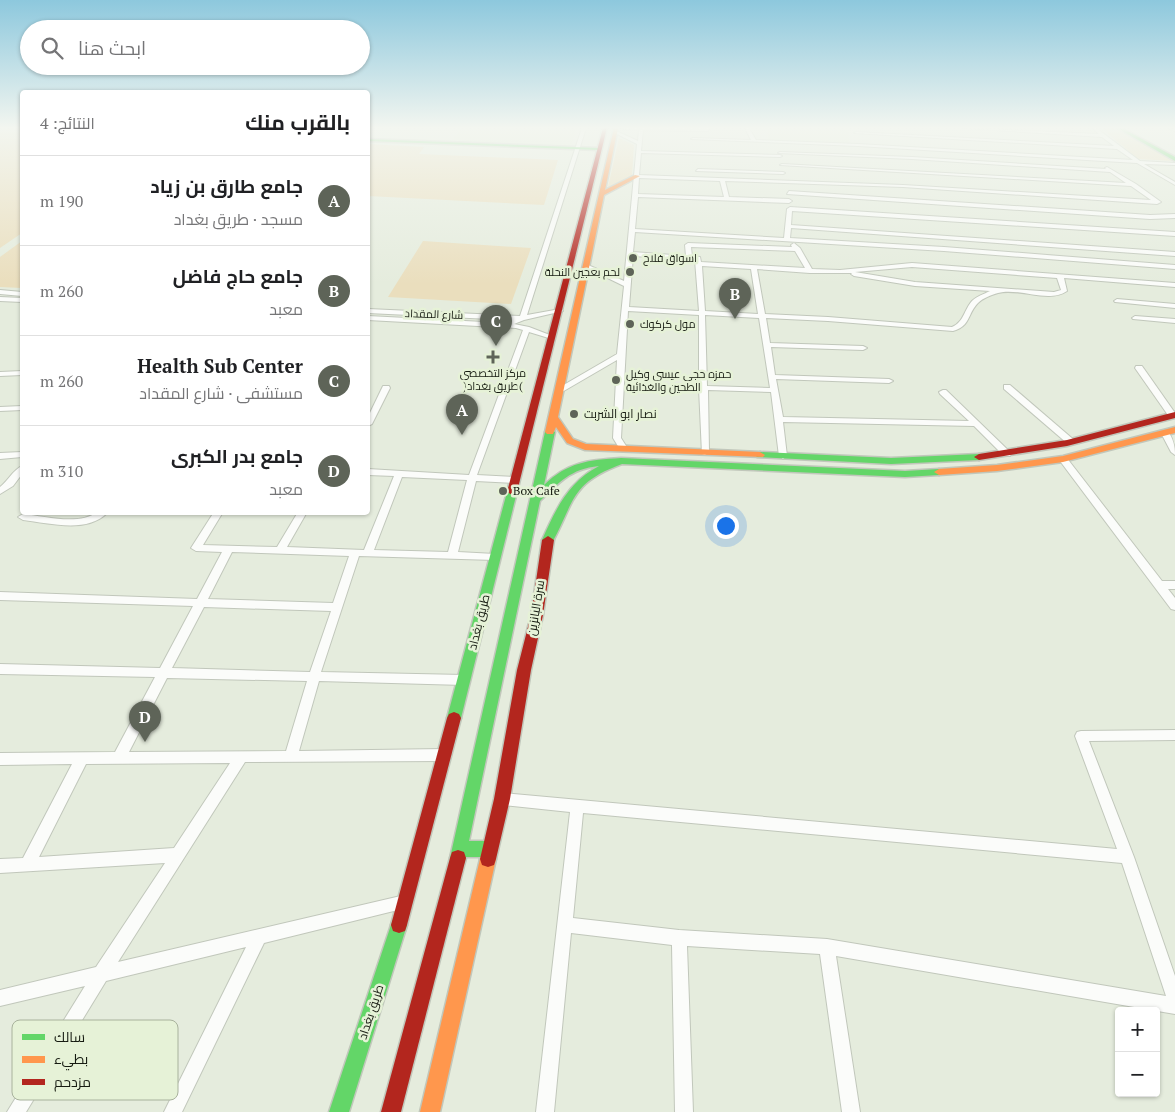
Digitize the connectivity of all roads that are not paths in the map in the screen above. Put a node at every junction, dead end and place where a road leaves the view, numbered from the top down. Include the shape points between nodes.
1 (722, 179) edge
2 (566, 180) edge
3 (592, 180) edge
4 (605, 180) edge
5 (629, 180) edge
6 (637, 180) edge
7 (669, 180) edge
8 (751, 180) edge
9 (981, 180) edge
10 (1046, 180) edge
11 (1126, 180) edge
12 (786, 181) junction
13 (1134, 185) junction
14 (989, 192) junction
15 (790, 193) junction
16 (602, 194) junction
17 (635, 194) junction
18 (1042, 195) junction
19 (672, 196) junction
20 (727, 198) junction
21 (789, 201) junction
22 (790, 209) junction
23 (1054, 210) junction
24 (1175, 216) edge
25 (923, 217) junction
26 (583, 218) junction
27 (596, 218) junction
28 (789, 226) junction
29 (1065, 226) junction
30 (632, 230) junction
31 (1070, 233) dead end
32 (1175, 234) edge
33 (930, 235) junction
34 (938, 236) junction
35 (787, 239) junction
36 (1075, 239) dead end
37 (1080, 246) junction
38 (944, 248) junction
39 (798, 249) junction
40 (630, 254) junction
41 (1175, 254) edge
42 (689, 257) junction
43 (699, 264) junction
44 (586, 266) junction
45 (754, 267) junction
46 (1175, 267) edge
47 (810, 271) junction
48 (840, 272) junction
49 (1060, 276) junction
50 (628, 285) junction
51 (1175, 285) edge
52 (1000, 290) junction
53 (0, 292) edge
54 (20, 294) edge
55 (0, 300) edge
56 (20, 300) edge
57 (1117, 301) dead end
58 (1175, 306) edge
59 (625, 309) junction
60 (370, 311) edge
61 (560, 311) junction
62 (702, 313) junction
63 (763, 316) junction
64 (370, 318) edge
65 (522, 318) junction
66 (1135, 318) dead end
67 (1175, 321) edge
68 (505, 325) junction
69 (527, 328) junction
70 (552, 337) junction
71 (766, 345) junction
72 (864, 348) dead end
73 (621, 355) junction
74 (1139, 368) dead end
75 (20, 373) edge
76 (0, 374) edge
77 (772, 377) junction
78 (889, 381) dead end
79 (1006, 387) dead end
80 (386, 388) dead end
81 (703, 388) junction
82 (559, 390) junction
83 (774, 390) junction
84 (943, 392) dead end
85 (20, 408) edge
86 (0, 409) edge
87 (553, 416) junction
88 (1174, 416) edge
89 (779, 419) junction
90 (370, 420) edge
91 (976, 424) junction
92 (1170, 432) edge
93 (1071, 442) junction
94 (624, 449) junction
95 (705, 452) junction
96 (1175, 452) edge
97 (20, 454) edge
98 (1007, 454) junction
99 (0, 456) edge
100 (783, 456) junction
101 (1063, 459) junction
102 (622, 461) junction
103 (20, 472) edge
104 (370, 472) edge
105 (398, 474) junction
106 (472, 478) junction
107 (515, 480) junction
108 (0, 490) edge
109 (534, 502) junction
110 (99, 515) edge
111 (217, 515) edge
112 (301, 515) edge
113 (23, 517) dead end
114 (228, 550) junction
115 (280, 551) junction
116 (354, 552) junction
117 (368, 553) junction
118 (452, 556) junction
119 (495, 557) junction
120 (1159, 585) junction
121 (1175, 585) edge
122 (0, 596) edge
123 (199, 603) junction
124 (1175, 606) edge
125 (336, 608) junction
126 (0, 669) edge
127 (163, 674) junction
128 (314, 677) junction
129 (464, 680) junction
130 (1175, 735) edge
131 (444, 756) junction
132 (241, 757) junction
133 (292, 757) junction
134 (82, 758) junction
135 (119, 758) junction
136 (0, 759) edge
137 (503, 794) junction
138 (577, 806) junction
139 (460, 849) junction
140 (490, 850) junction
141 (178, 855) junction
142 (1127, 857) junction
143 (26, 865) junction
144 (0, 866) edge
145 (406, 902) junction
146 (565, 925) junction
147 (259, 937) junction
148 (679, 938) junction
149 (827, 947) junction
150 (101, 974) junction
151 (0, 998) edge
152 (1175, 1000) edge
153 (1175, 1006) edge
154 (73, 1020) edge
155 (23, 1100) edge
156 (16, 1112) edge
157 (173, 1112) edge
158 (340, 1112) edge
159 (391, 1112) edge
160 (430, 1112) edge
161 (545, 1112) edge
162 (684, 1112) edge
163 (851, 1112) edge

1 - 20 street
2 - 65 street
3 - 26 main road, طريق بغداد
4 - 16 main road
5 - 16 main road
6 - 17 street
7 - 19 street
8 - 12 street
9 - 14 street
10 - 13 street
11 - 13 street
12 - 14 street
12 - 15 street
13 - 18 street via 1158,202
14 - 18 street
15 - 21 street
15 - 23 street
16 - 27 main road
17 - 19 street
17 - 30 street
18 - 23 street
19 - 20 street
20 - 21 street
21 - 22 street
22 - 25 street
22 - 28 street
23 - 24 street
23 - 29 street
25 - 29 street
25 - 33 street
26 - 27 main road
26 - 61 main road, طريق بغداد
27 - 44 main road
28 - 33 street
28 - 35 street
29 - 31 street
29 - 32 street
30 - 35 street
30 - 40 street
33 - 34 street
34 - 37 street
34 - 38 street
35 - 38 street
35 - 39 street
36 - 37 street
37 - 41 street
38 - 46 street
39 - 42 street via 688,245
39 - 47 street
40 - 42 street
40 - 50 street
42 - 43 street via 698,258
43 - 45 street
43 - 62 street
44 - 50 street
44 - 82 main road
45 - 47 street
45 - 63 street
47 - 48 street
48 - 49 street via 912,265
48 - 52 street via 915,284
49 - 51 street
49 - 52 street via 1064,291 1054,294
50 - 59 street
52 - 63 street via 974,302 967,318 953,329
53 - 54 street
55 - 56 street
57 - 58 street
59 - 62 street
59 - 73 street
60 - 65 street, شارع المقداد
61 - 65 street, شارع المقداد
61 - 70 main road, طريق بغداد
62 - 63 street
62 - 81 street
63 - 71 street
64 - 68 street, شارع المقداد
65 - 68 street
66 - 67 street
68 - 69 street, شارع المقداد
69 - 70 street, شارع المقداد
69 - 106 street
70 - 107 main road, طريق بغداد
71 - 72 street
71 - 77 street
73 - 82 street
73 - 94 street via 617,438
74 - 88 street
75 - 76 street
77 - 78 street
77 - 83 street
79 - 93 street
80 - 90 street
81 - 83 street
81 - 95 street
82 - 87 main road
83 - 89 street
84 - 91 street
85 - 86 street
87 - 94 main road via 565,436 577,444
87 - 109 main road
88 - 93 main road
89 - 91 street
89 - 100 street
91 - 98 street
92 - 96 street
92 - 101 main road
93 - 98 main road
94 - 95 main road
94 - 102 main road
95 - 100 main road
97 - 99 street
98 - 100 main road via 899,461
101 - 102 main road via 997,468 905,474
101 - 120 street
102 - 109 main road via 572,466 556,476
102 - 137 main road, سرة البانزين via 601,467 578,484 564,504 546,543 537,614
103 - 108 street
104 - 105 street
105 - 106 street
105 - 117 street
106 - 107 street
106 - 118 street
107 - 119 main road, طريق بغداد
109 - 139 main road
110 - 113 street via 90,521 77,522
111 - 114 street via 196,548
112 - 115 street
114 - 115 street
114 - 123 street
115 - 116 street
116 - 117 street
116 - 125 street
117 - 118 street
118 - 119 street
119 - 129 main road, طريق بغداد
120 - 121 street
120 - 124 street
122 - 123 street
123 - 125 street
123 - 127 street
125 - 128 street
126 - 127 street
127 - 128 street
127 - 135 street
128 - 129 street
128 - 133 street
129 - 131 main road, طريق بغداد
130 - 142 street via 1080,736
131 - 133 street
131 - 145 main road, طريق بغداد
132 - 133 street
132 - 135 street
132 - 141 street
134 - 135 street
134 - 136 street
134 - 143 street
137 - 138 street
137 - 140 main road, سرة البانزين
138 - 142 street
138 - 146 street
139 - 140 main road
139 - 159 main road
140 - 160 main road, سرة البانزين
141 - 143 street
141 - 150 street
142 - 152 street
143 - 144 street
145 - 147 street
145 - 158 main road, طريق بغداد
146 - 148 street
146 - 161 street
147 - 150 street
147 - 157 street
148 - 149 street
148 - 162 street
149 - 153 street
149 - 163 street
150 - 151 street
150 - 154 street
155 - 156 street

